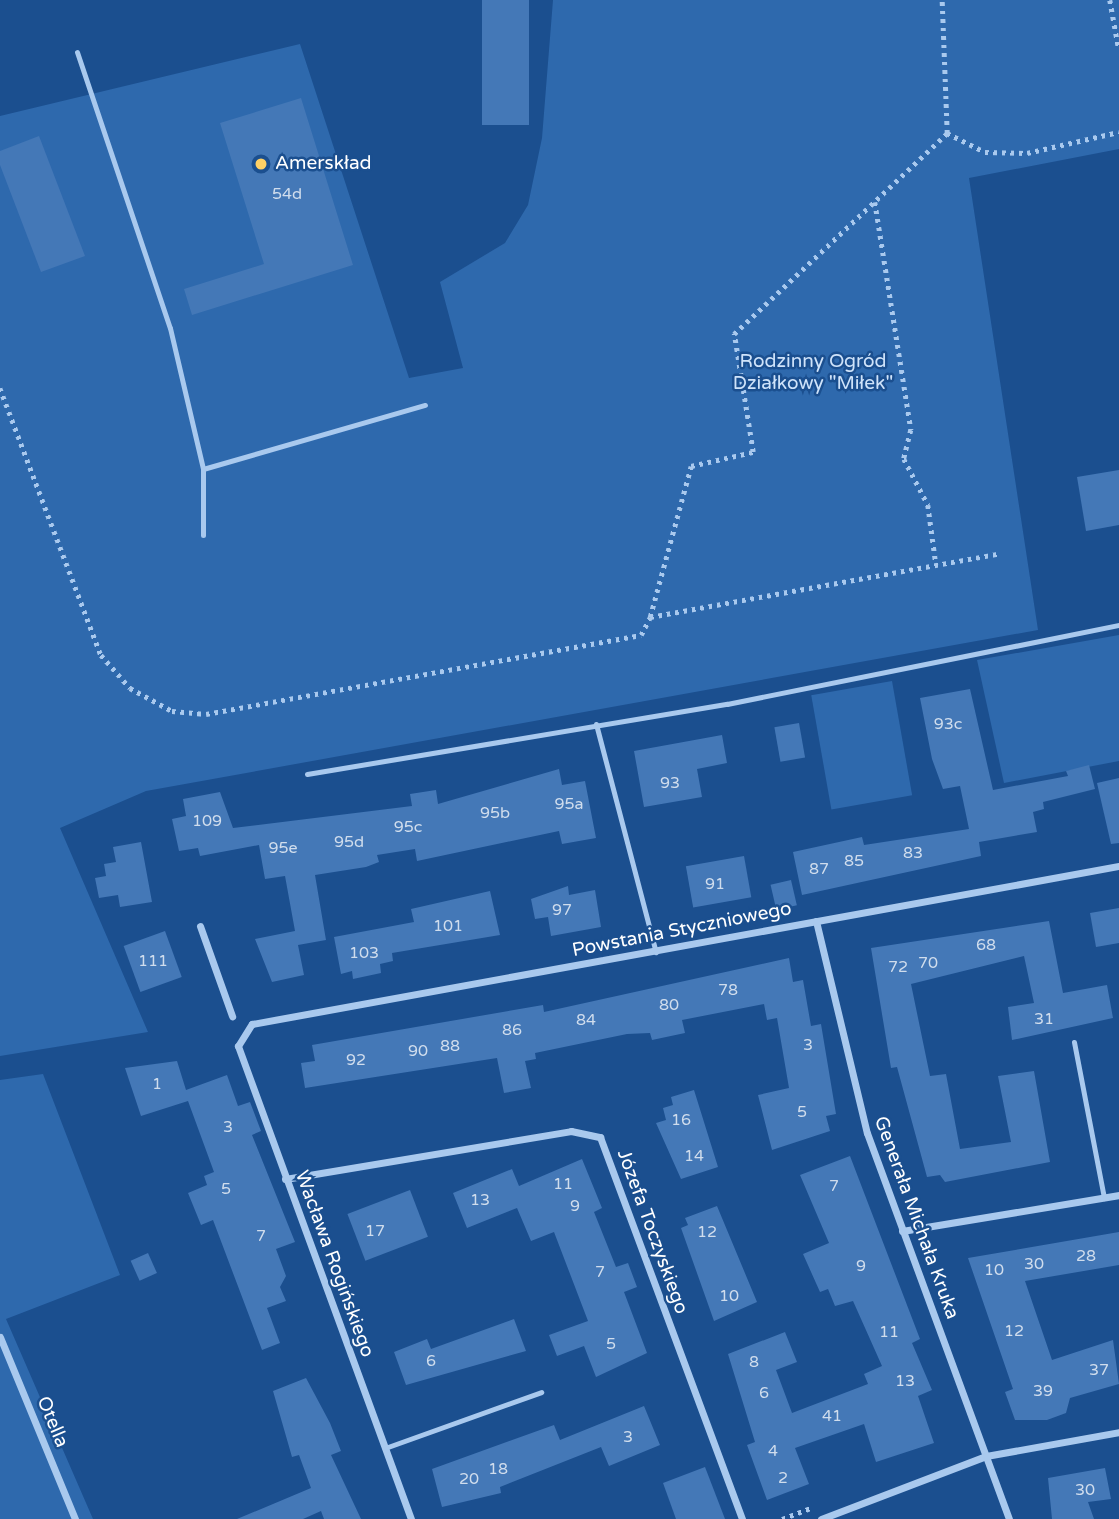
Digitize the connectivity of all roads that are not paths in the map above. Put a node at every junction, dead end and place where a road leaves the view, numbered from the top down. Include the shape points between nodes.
1 (77, 52) dead end
2 (425, 405) dead end
3 (204, 469) junction
4 (203, 535) dead end
5 (1119, 625) edge
6 (596, 724) junction
7 (307, 774) dead end
8 (1119, 866) edge
9 (816, 920) junction
10 (200, 926) dead end
11 (656, 952) junction
12 (232, 1016) dead end
13 (251, 1024) joint
14 (1074, 1042) dead end
15 (285, 1178) junction
16 (1119, 1195) edge
17 (1104, 1198) junction
18 (902, 1231) junction
19 (0, 1337) edge
20 (541, 1392) dead end
21 (1119, 1432) edge
22 (385, 1448) junction
23 (986, 1456) junction
24 (75, 1519) edge
25 (411, 1519) edge
26 (742, 1519) edge
27 (821, 1519) edge
28 (1009, 1519) edge

1 - 3 lane via 170,328
2 - 3 lane
3 - 4 lane
5 - 6 lane
6 - 7 lane
6 - 11 lane
8 - 9 street, Powstania Styczniowego
9 - 11 street, Powstania Styczniowego
9 - 18 street, Generała Michała Kruka via 867,1133
10 - 12 street
11 - 13 street, Powstania Styczniowego
13 - 15 street, Wacława Rogińskiego via 238,1046
14 - 17 lane
15 - 22 street, Wacława Rogińskiego
15 - 26 street, Józefa Toczyskiego via 571,1131 600,1138
16 - 17 street
17 - 18 street
18 - 23 street, Generała Michała Kruka
19 - 24 street, Otella
20 - 22 lane
21 - 23 street
22 - 25 street, Wacława Rogińskiego
23 - 27 street
23 - 28 street, Generała Michała Kruka

